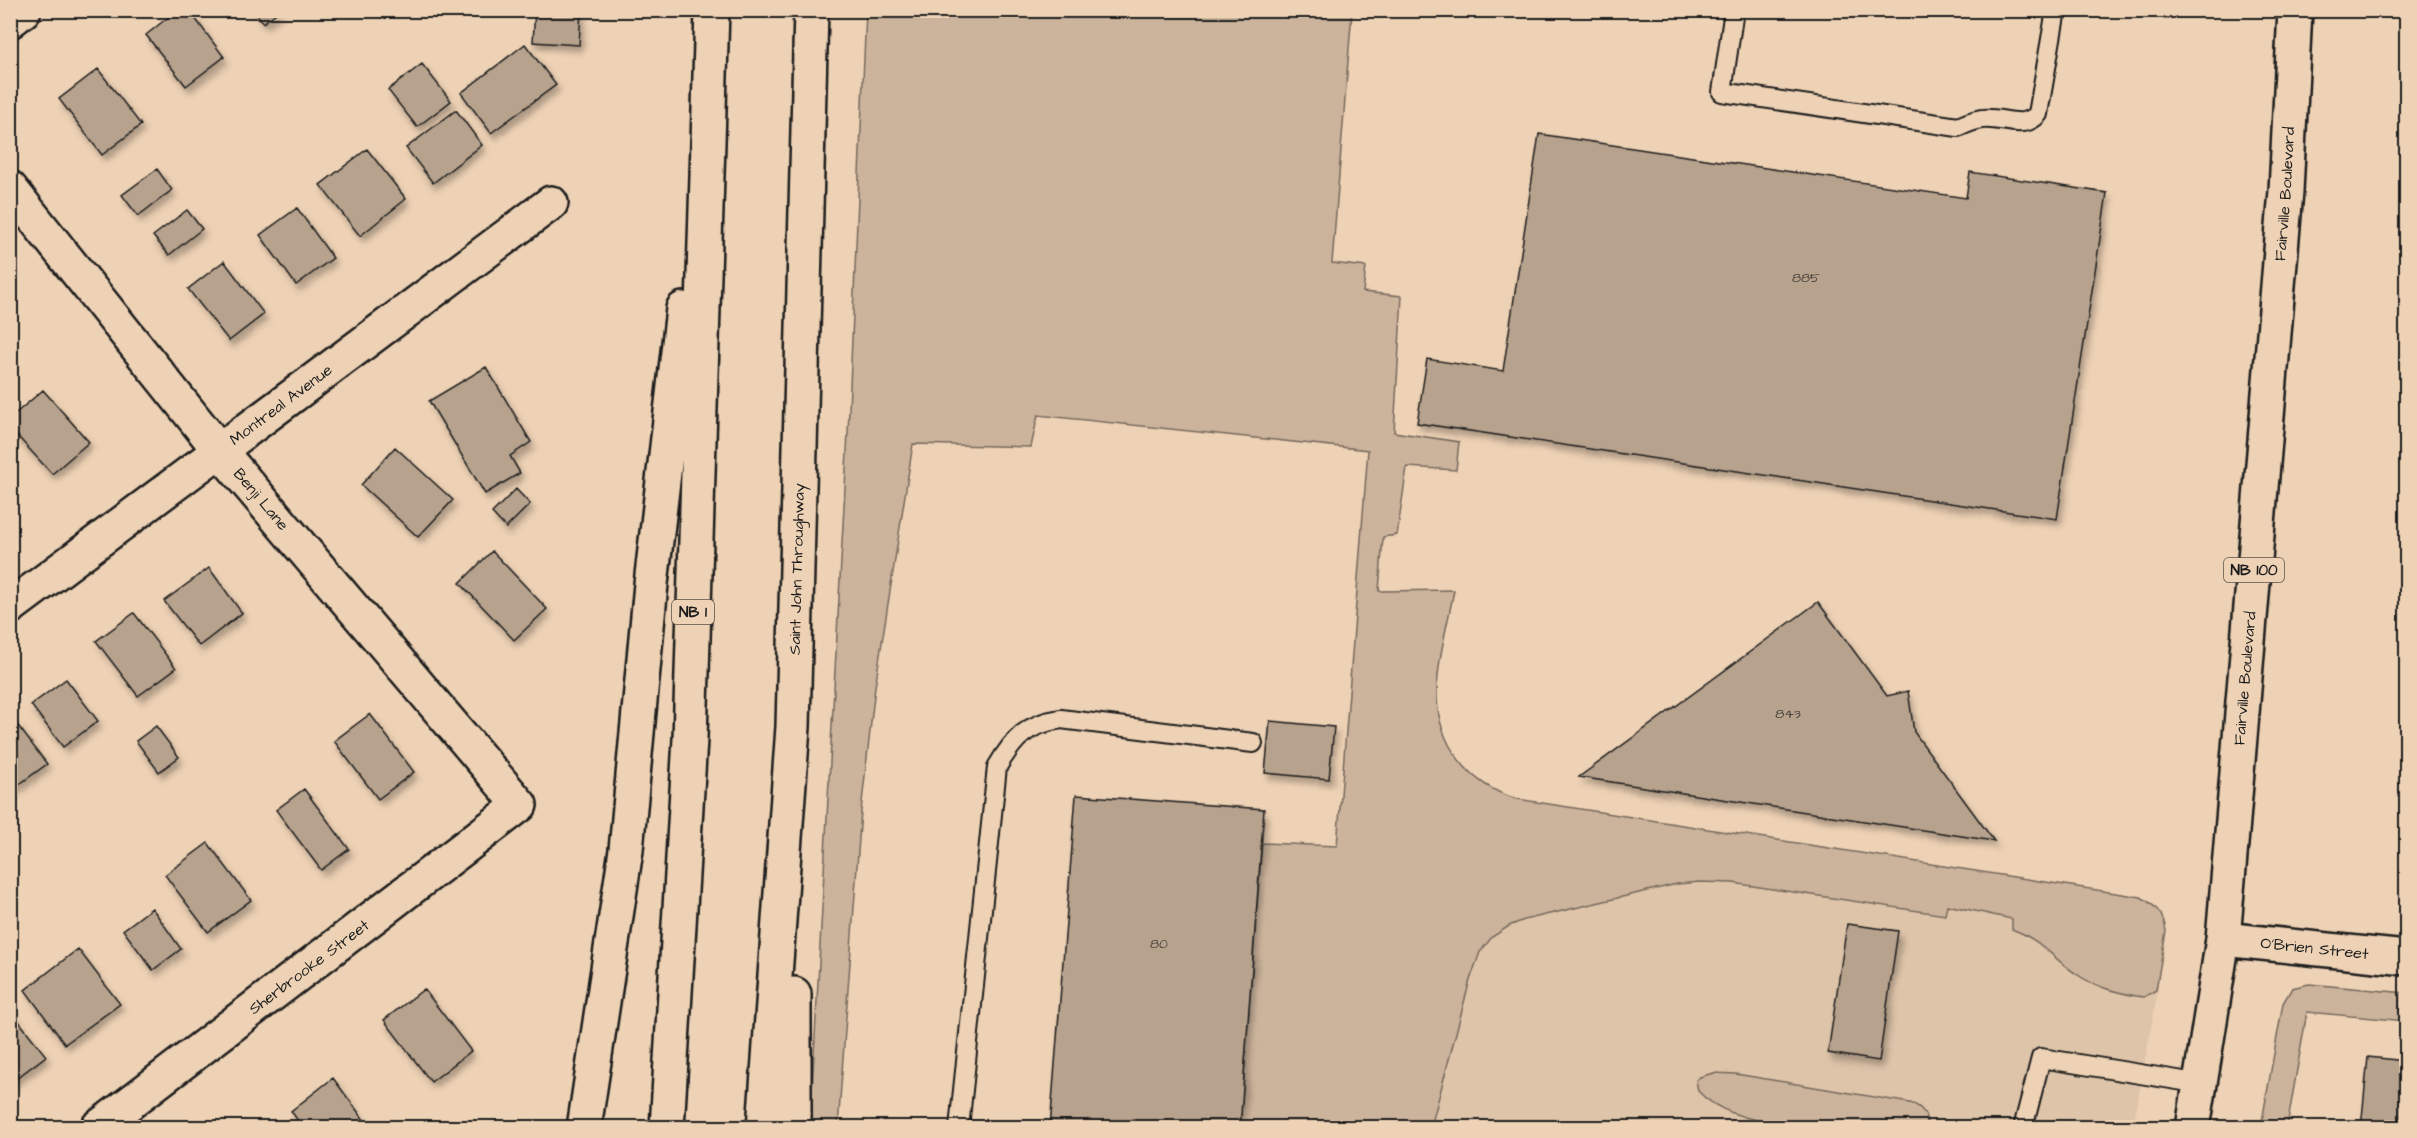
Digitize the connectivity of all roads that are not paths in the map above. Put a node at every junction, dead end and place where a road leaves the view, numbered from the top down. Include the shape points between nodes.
1 (24, 10) edge
2 (712, 10) edge
3 (811, 10) edge
4 (1734, 10) edge
5 (2056, 10) edge
6 (2295, 10) edge
7 (10, 21) edge
8 (709, 96) junction
9 (10, 188) edge
10 (551, 203) dead end
11 (220, 451) junction
12 (10, 608) edge
13 (793, 727) junction
14 (1253, 743) dead end
15 (520, 806) joint
16 (2223, 939) junction
17 (2406, 958) edge
18 (2202, 1084) junction
19 (97, 1128) edge
20 (584, 1128) edge
21 (667, 1128) edge
22 (764, 1128) edge
23 (794, 1128) edge
24 (959, 1128) edge
25 (2023, 1128) edge
26 (2193, 1128) edge

1 - 7 main road
2 - 8 main road, NB 1
3 - 13 main road, Saint John Throughway
4 - 5 lane via 1722,92 1958,127 1983,119 2033,120 2038,114
6 - 16 main road, Fairville Boulevard / NB 100 via 2286,190
8 - 20 main road via 651,584 626,850
8 - 21 main road, NB 1 via 690,739
9 - 11 main road, Benji Lane
10 - 11 main road, Montreal Avenue
11 - 12 main road, Montreal Avenue
11 - 15 main road, Benji Lane
13 - 22 main road, Saint John Throughway
13 - 23 main road
14 - 24 lane via 1061,719 1026,730 1004,754 997,767
15 - 19 main road, Sherbrooke Street
16 - 17 main road, O'Brien Street
16 - 18 main road, Fairville Boulevard / NB 100
18 - 25 lane via 2041,1058
18 - 26 main road, Fairville Boulevard / NB 100

